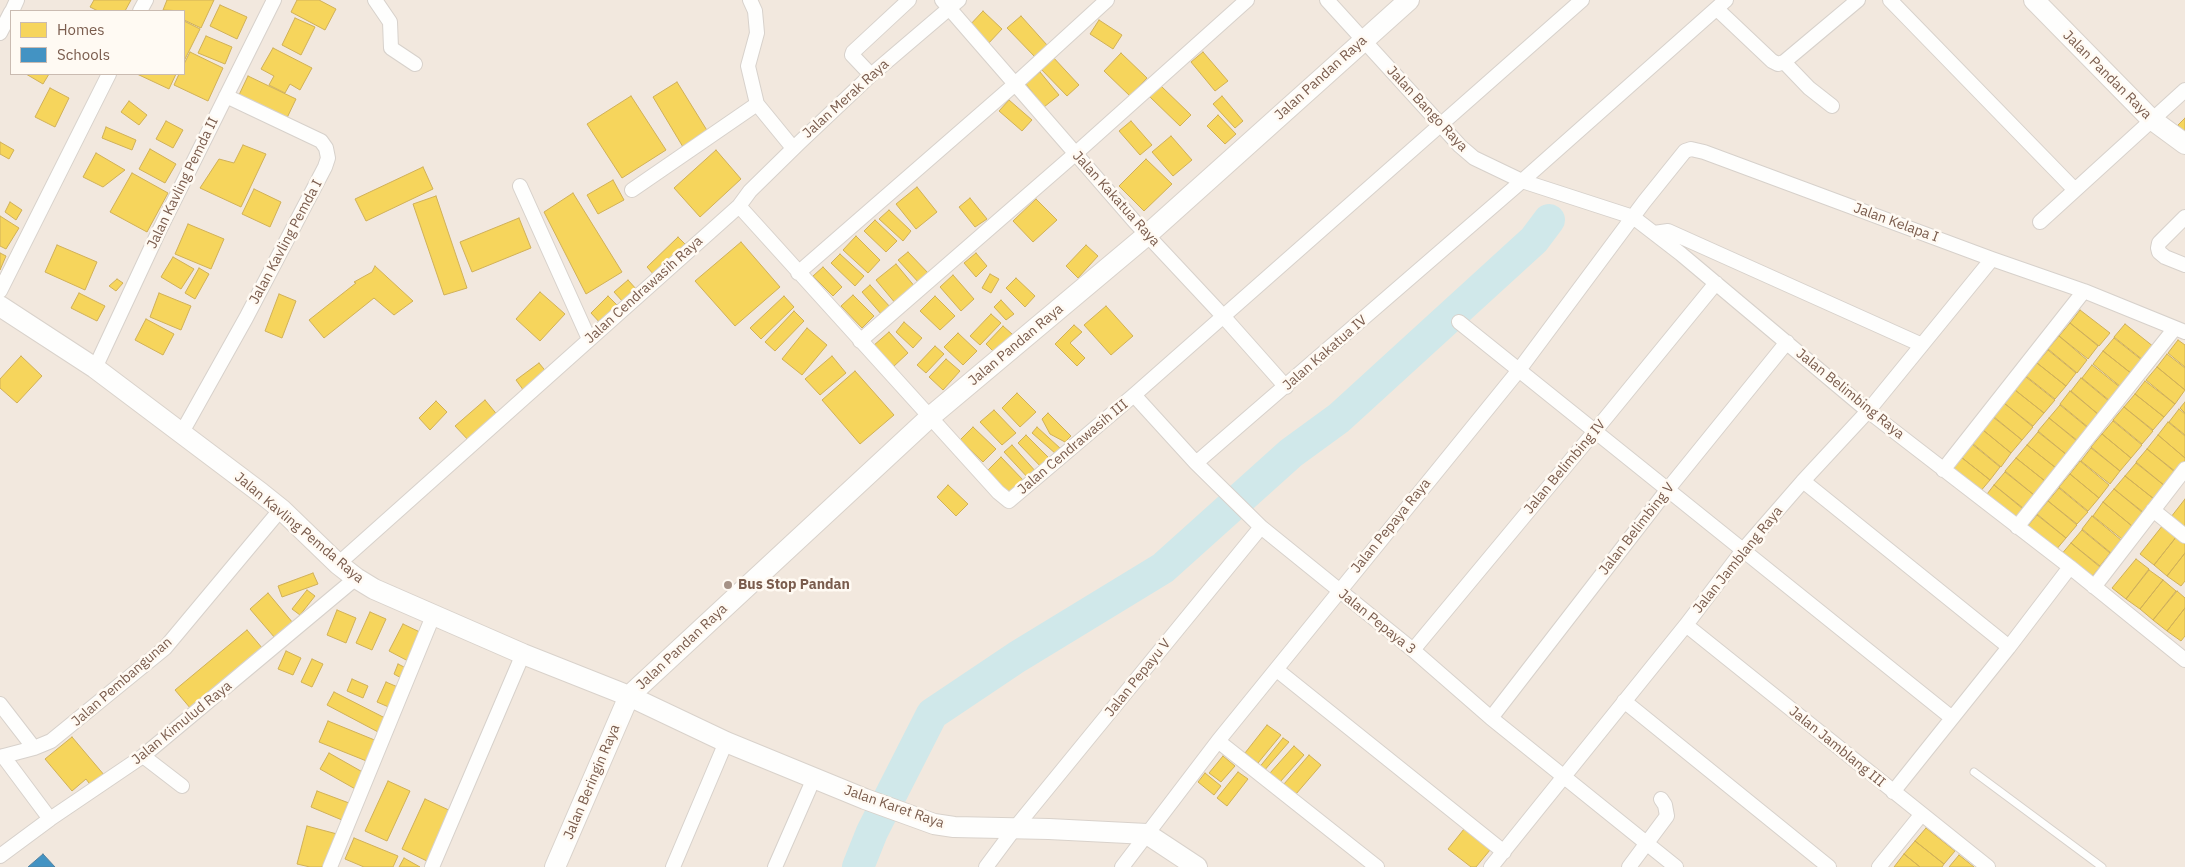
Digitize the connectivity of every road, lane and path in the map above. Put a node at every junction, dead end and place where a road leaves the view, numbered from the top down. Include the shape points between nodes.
1 (274, 0) edge
2 (375, 0) edge
3 (750, 0) edge
4 (909, 0) edge
5 (1107, 0) edge
6 (1247, 0) edge
7 (1326, 0) edge
8 (1409, 0) edge
9 (1582, 0) edge
10 (1858, 0) edge
11 (1890, 0) edge
12 (2034, 0) edge
13 (948, 3) edge
14 (1721, 4) edge
15 (10, 14) edge
16 (0, 33) edge
17 (1363, 40) junction
18 (1784, 62) junction
19 (415, 64) dead end
20 (108, 75) edge
21 (871, 75) junction
22 (1014, 85) junction
23 (2185, 90) edge
24 (226, 96) junction
25 (757, 104) junction
26 (1832, 106) dead end
27 (2151, 119) junction
28 (1441, 126) junction
29 (2185, 144) edge
30 (793, 148) junction
31 (1075, 154) junction
32 (1522, 181) junction
33 (520, 186) dead end
34 (632, 190) dead end
35 (2075, 190) junction
36 (739, 206) junction
37 (1633, 217) junction
38 (2185, 217) edge
39 (2040, 222) dead end
40 (1654, 233) junction
41 (1147, 235) junction
42 (1992, 259) junction
43 (2185, 265) edge
44 (798, 273) junction
45 (1716, 283) junction
46 (0, 291) edge
47 (2084, 291) junction
48 (0, 306) edge
49 (1223, 316) junction
50 (1459, 322) dead end
51 (2180, 330) edge
52 (590, 339) junction
53 (860, 341) junction
54 (1787, 342) junction
55 (1922, 344) junction
56 (95, 368) junction
57 (1519, 370) junction
58 (1286, 387) junction
59 (1134, 396) junction
60 (1868, 411) junction
61 (930, 417) junction
62 (1595, 431) junction
63 (181, 434) junction
64 (1196, 463) junction
65 (2185, 469) edge
66 (1943, 470) junction
67 (1803, 481) junction
68 (1668, 489) junction
69 (281, 509) junction
70 (2153, 510) junction
71 (1261, 527) junction
72 (2017, 527) junction
73 (2185, 536) edge
74 (1743, 550) junction
75 (338, 564) junction
76 (2070, 568) junction
77 (356, 578) junction
78 (2094, 587) junction
79 (1338, 590) junction
80 (433, 616) junction
81 (1686, 625) junction
82 (2009, 647) junction
83 (1413, 650) junction
84 (523, 654) junction
85 (2185, 660) edge
86 (1277, 670) junction
87 (629, 696) junction
88 (1624, 701) junction
89 (0, 704) edge
90 (1491, 718) junction
91 (1952, 718) junction
92 (1218, 740) junction
93 (726, 742) junction
94 (34, 748) junction
95 (2, 756) edge
96 (143, 756) junction
97 (1974, 772) dead end
98 (1563, 776) junction
99 (814, 778) junction
100 (182, 786) dead end
101 (1893, 792) junction
102 (1661, 799) dead end
103 (1921, 814) junction
104 (50, 819) junction
105 (1016, 828) junction
106 (1146, 834) junction
107 (1648, 844) junction
108 (1504, 852) junction
109 (0, 856) edge
110 (330, 867) edge
111 (432, 867) edge
112 (555, 867) edge
113 (673, 867) edge
114 (775, 867) edge
115 (986, 867) edge
116 (1122, 867) edge
117 (1197, 867) edge
118 (1377, 867) edge
119 (1491, 867) edge
120 (1629, 867) edge
121 (1676, 867) edge
122 (1829, 867) edge
123 (1879, 867) edge
124 (1988, 867) edge
125 (2102, 867) edge

1 - 24 street, Jalan Kavling Pemda II
2 - 19 street via 390,22 391,48
3 - 25 street via 755,11 757,32 748,66
4 - 21 street via 853,52 852,55
5 - 22 street
6 - 31 street
7 - 17 street, Jalan Bango Raya
8 - 17 street, Jalan Pandan Raya
9 - 28 street, Jalan Cendrawasih III
10 - 18 street
11 - 35 street
12 - 27 street, Jalan Pandan Raya
13 - 21 street, Jalan Merak Raya
13 - 22 street, Jalan Kakatua Raya
14 - 18 street via 1772,61
14 - 32 street, Jalan Kakatua IV
15 - 16 street
17 - 28 street, Jalan Bango Raya
17 - 41 street, Jalan Pandan Raya
18 - 26 street
20 - 46 street
21 - 30 street, Jalan Merak Raya
22 - 31 street, Jalan Kakatua Raya
22 - 44 street
23 - 27 street
24 - 56 street, Jalan Kavling Pemda II
24 - 63 street, Jalan Kavling Pemda I via 321,141 328,158 246,318
25 - 30 street
25 - 34 street
27 - 29 street, Jalan Pandan Raya
27 - 35 street
28 - 32 street, Jalan Bango Raya via 1474,158
28 - 49 street, Jalan Cendrawasih III
30 - 36 street, Jalan Merak Raya
31 - 41 street, Jalan Kakatua Raya
31 - 53 street
32 - 37 street, Jalan Bango Raya
32 - 58 street, Jalan Kakatua IV
33 - 52 street
35 - 39 street
36 - 44 street
36 - 52 street, Jalan Cendrawasih Raya
37 - 40 street, Jalan Belimbing Raya
37 - 42 street, Jalan Kelapa I via 1680,154 1691,149
37 - 57 street, Jalan Pepaya Raya
38 - 43 street via 2158,243 2158,248 2165,257
40 - 45 street, Jalan Belimbing Raya
40 - 55 street via 1668,232
41 - 49 street, Jalan Kakatua Raya
41 - 61 street, Jalan Pandan Raya
42 - 47 street, Jalan Kelapa I
42 - 55 street, Jalan Jamblang Raya
44 - 53 street
45 - 54 street, Jalan Belimbing Raya
45 - 62 street, Jalan Belimbing IV
47 - 51 street, Jalan Kelapa I
47 - 66 street
48 - 56 street, Jalan Kavling Pemda Raya
49 - 58 street, Jalan Kakatua Raya
49 - 59 street, Jalan Cendrawasih III
50 - 57 street
51 - 72 street
52 - 75 street, Jalan Cendrawasih Raya
53 - 61 street
54 - 60 street, Jalan Belimbing Raya
54 - 68 street, Jalan Belimbing V
55 - 60 street, Jalan Jamblang Raya
56 - 63 street, Jalan Kavling Pemda Raya
57 - 62 street
57 - 79 street, Jalan Pepaya Raya
58 - 64 street, Jalan Kakatua IV
59 - 61 street, Jalan Cendrawasih III via 1009,501
59 - 64 street
60 - 66 street, Jalan Belimbing Raya
60 - 67 street, Jalan Jamblang Raya
61 - 87 street, Jalan Pandan Raya
62 - 68 street
62 - 83 street, Jalan Belimbing IV
63 - 69 street, Jalan Kavling Pemda Raya
64 - 71 street, Jalan Pepaya 3
65 - 70 street
66 - 72 street, Jalan Belimbing Raya
67 - 74 street, Jalan Jamblang Raya
67 - 82 street
68 - 74 street
68 - 90 street, Jalan Belimbing V
69 - 75 street, Jalan Kavling Pemda Raya
69 - 94 street, Jalan Pembangunan via 165,648 61,734
70 - 73 street
70 - 78 street
71 - 79 street, Jalan Pepaya 3
71 - 105 street, Jalan Pepayu V
72 - 76 street, Jalan Belimbing Raya
74 - 81 street, Jalan Jamblang Raya
74 - 91 street
75 - 77 street, Jalan Kavling Pemda Raya
76 - 78 street, Jalan Belimbing Raya
76 - 82 street
77 - 80 street, Jalan Kavling Pemda Raya
77 - 96 street, Jalan Kimulud Raya
78 - 85 street, Jalan Belimbing Raya
79 - 83 street, Jalan Pepaya 3
79 - 86 street, Jalan Pepaya Raya
80 - 84 street, Jalan Kavling Pemda Raya
80 - 110 street
81 - 88 street, Jalan Jamblang Raya
81 - 101 street, Jalan Jamblang III
82 - 91 street
83 - 90 street, Jalan Pepaya 3
84 - 87 street, Jalan Kavling Pemda Raya
84 - 111 street
86 - 92 street, Jalan Pepaya Raya
86 - 108 street
87 - 93 street, Jalan Karet Raya
87 - 112 street, Jalan Beringin Raya
88 - 98 street, Jalan Jamblang Raya
88 - 122 street
89 - 94 street
90 - 98 street, Jalan Pepaya 3
91 - 101 street
92 - 106 street, Jalan Pepaya Raya
92 - 118 street
93 - 99 street, Jalan Karet Raya
93 - 113 street
94 - 95 street, Jalan Pembangunan
95 - 104 street
96 - 100 street
96 - 104 street, Jalan Kimulud Raya
97 - 125 lane
98 - 107 street, Jalan Pepaya 3
98 - 108 street, Jalan Jamblang Raya
99 - 105 street, Jalan Karet Raya via 934,824
99 - 114 street
101 - 103 street, Jalan Jamblang III
102 - 107 street via 1667,816
103 - 123 street
103 - 124 street, Jalan Jamblang III
104 - 109 street, Jalan Kimulud Raya
105 - 106 street, Jalan Karet Raya
105 - 115 street, Jalan Pepayu V
106 - 116 street, Jalan Pepaya Raya
106 - 117 street
107 - 120 street
107 - 121 street, Jalan Pepaya 3
108 - 119 street, Jalan Jamblang Raya

